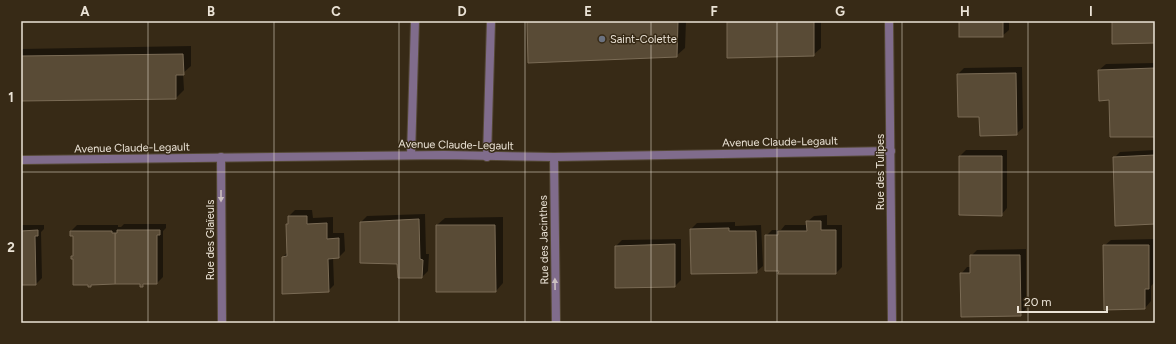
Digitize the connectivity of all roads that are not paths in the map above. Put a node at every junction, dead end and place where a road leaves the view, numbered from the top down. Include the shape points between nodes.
1 (415, 21) edge
2 (491, 21) edge
3 (889, 21) edge
4 (891, 151) junction
5 (410, 155) junction
6 (487, 156) junction
7 (221, 157) junction
8 (554, 157) junction
9 (21, 160) edge
10 (222, 323) edge
11 (556, 323) edge
12 (892, 323) edge

1 - 5 street
2 - 6 street
3 - 4 street, Rue des Tulipes
4 - 8 street, Avenue Claude-Legault
4 - 12 street, Rue des Tulipes
5 - 6 street, Avenue Claude-Legault
5 - 7 street, Avenue Claude-Legault
6 - 8 street, Avenue Claude-Legault
7 - 9 street, Avenue Claude-Legault
7 -> 10 street, Rue des Glaïeuls
11 -> 8 street, Rue des Jacinthes

